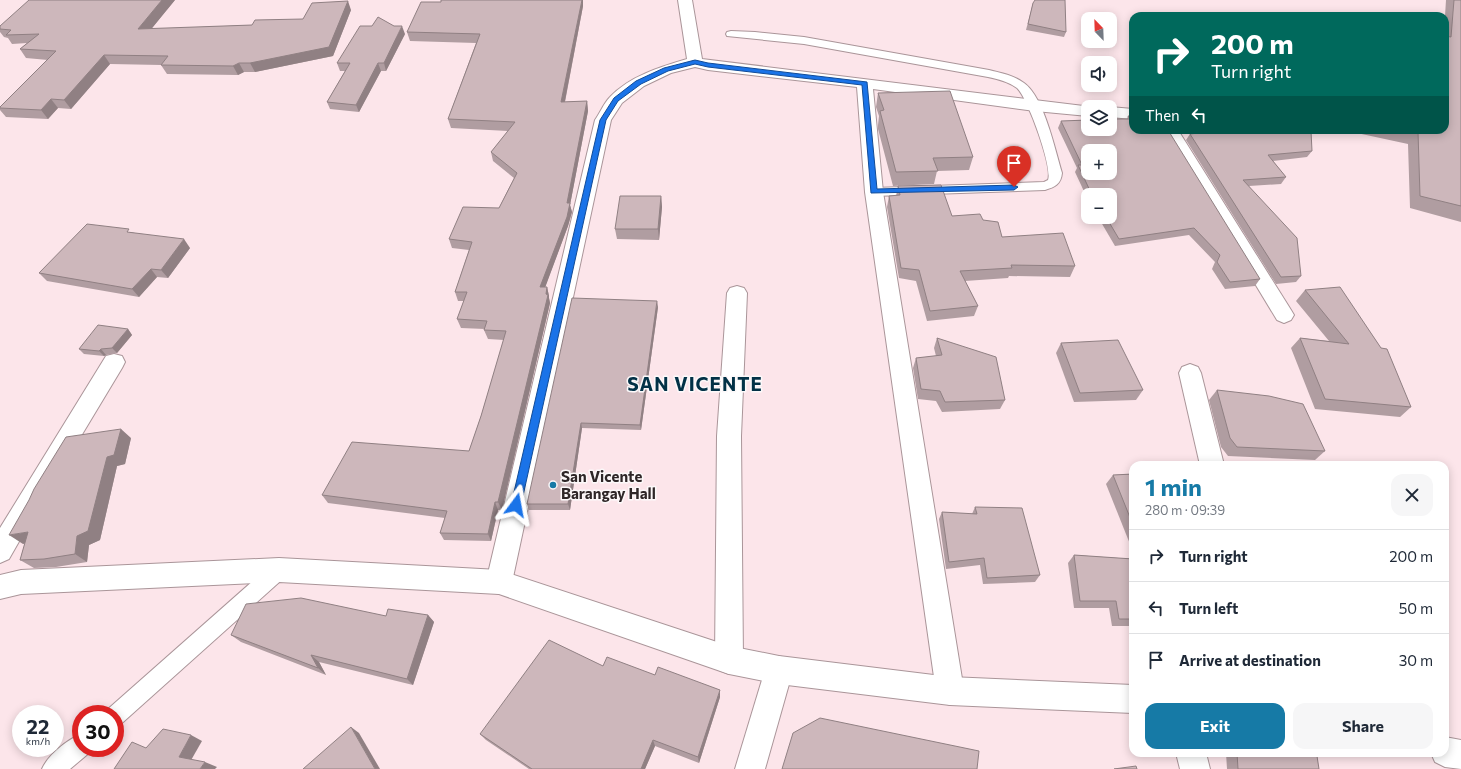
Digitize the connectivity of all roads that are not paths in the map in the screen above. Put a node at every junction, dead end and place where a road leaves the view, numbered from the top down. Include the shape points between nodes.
1 (685, 0) edge
2 (731, 34) dead end
3 (695, 62) junction
4 (865, 83) junction
5 (1035, 106) junction
6 (1081, 110) edge
7 (1117, 113) edge
8 (1129, 114) edge
9 (1172, 134) edge
10 (874, 192) junction
11 (737, 293) dead end
12 (1284, 315) dead end
13 (114, 362) dead end
14 (1190, 373) dead end
15 (1211, 461) edge
16 (0, 551) edge
17 (279, 570) junction
18 (499, 582) junction
19 (0, 587) edge
20 (729, 660) junction
21 (779, 670) junction
22 (950, 691) junction
23 (1129, 699) edge
24 (124, 708) edge
25 (72, 752) edge
26 (1449, 753) edge
27 (1461, 756) edge
28 (1192, 757) edge
29 (52, 769) edge
30 (750, 769) edge
31 (1195, 769) edge

1 - 3 street
2 - 5 lane via 772,36 978,72 1003,78 1021,86
3 - 4 street
3 - 18 street via 666,70 638,83 616,100 603,120
4 - 5 street
4 - 10 street
5 - 6 street
5 - 10 lane via 1056,173 1052,185
7 - 8 street
9 - 12 street
10 - 22 street
11 - 20 street via 729,436
13 - 16 street
14 - 15 street
17 - 18 street
17 - 19 street via 21,582
17 - 24 lane
18 - 20 street
20 - 21 street
21 - 22 street
21 - 30 street
22 - 23 street
25 - 29 lane
26 - 27 street
28 - 31 street

